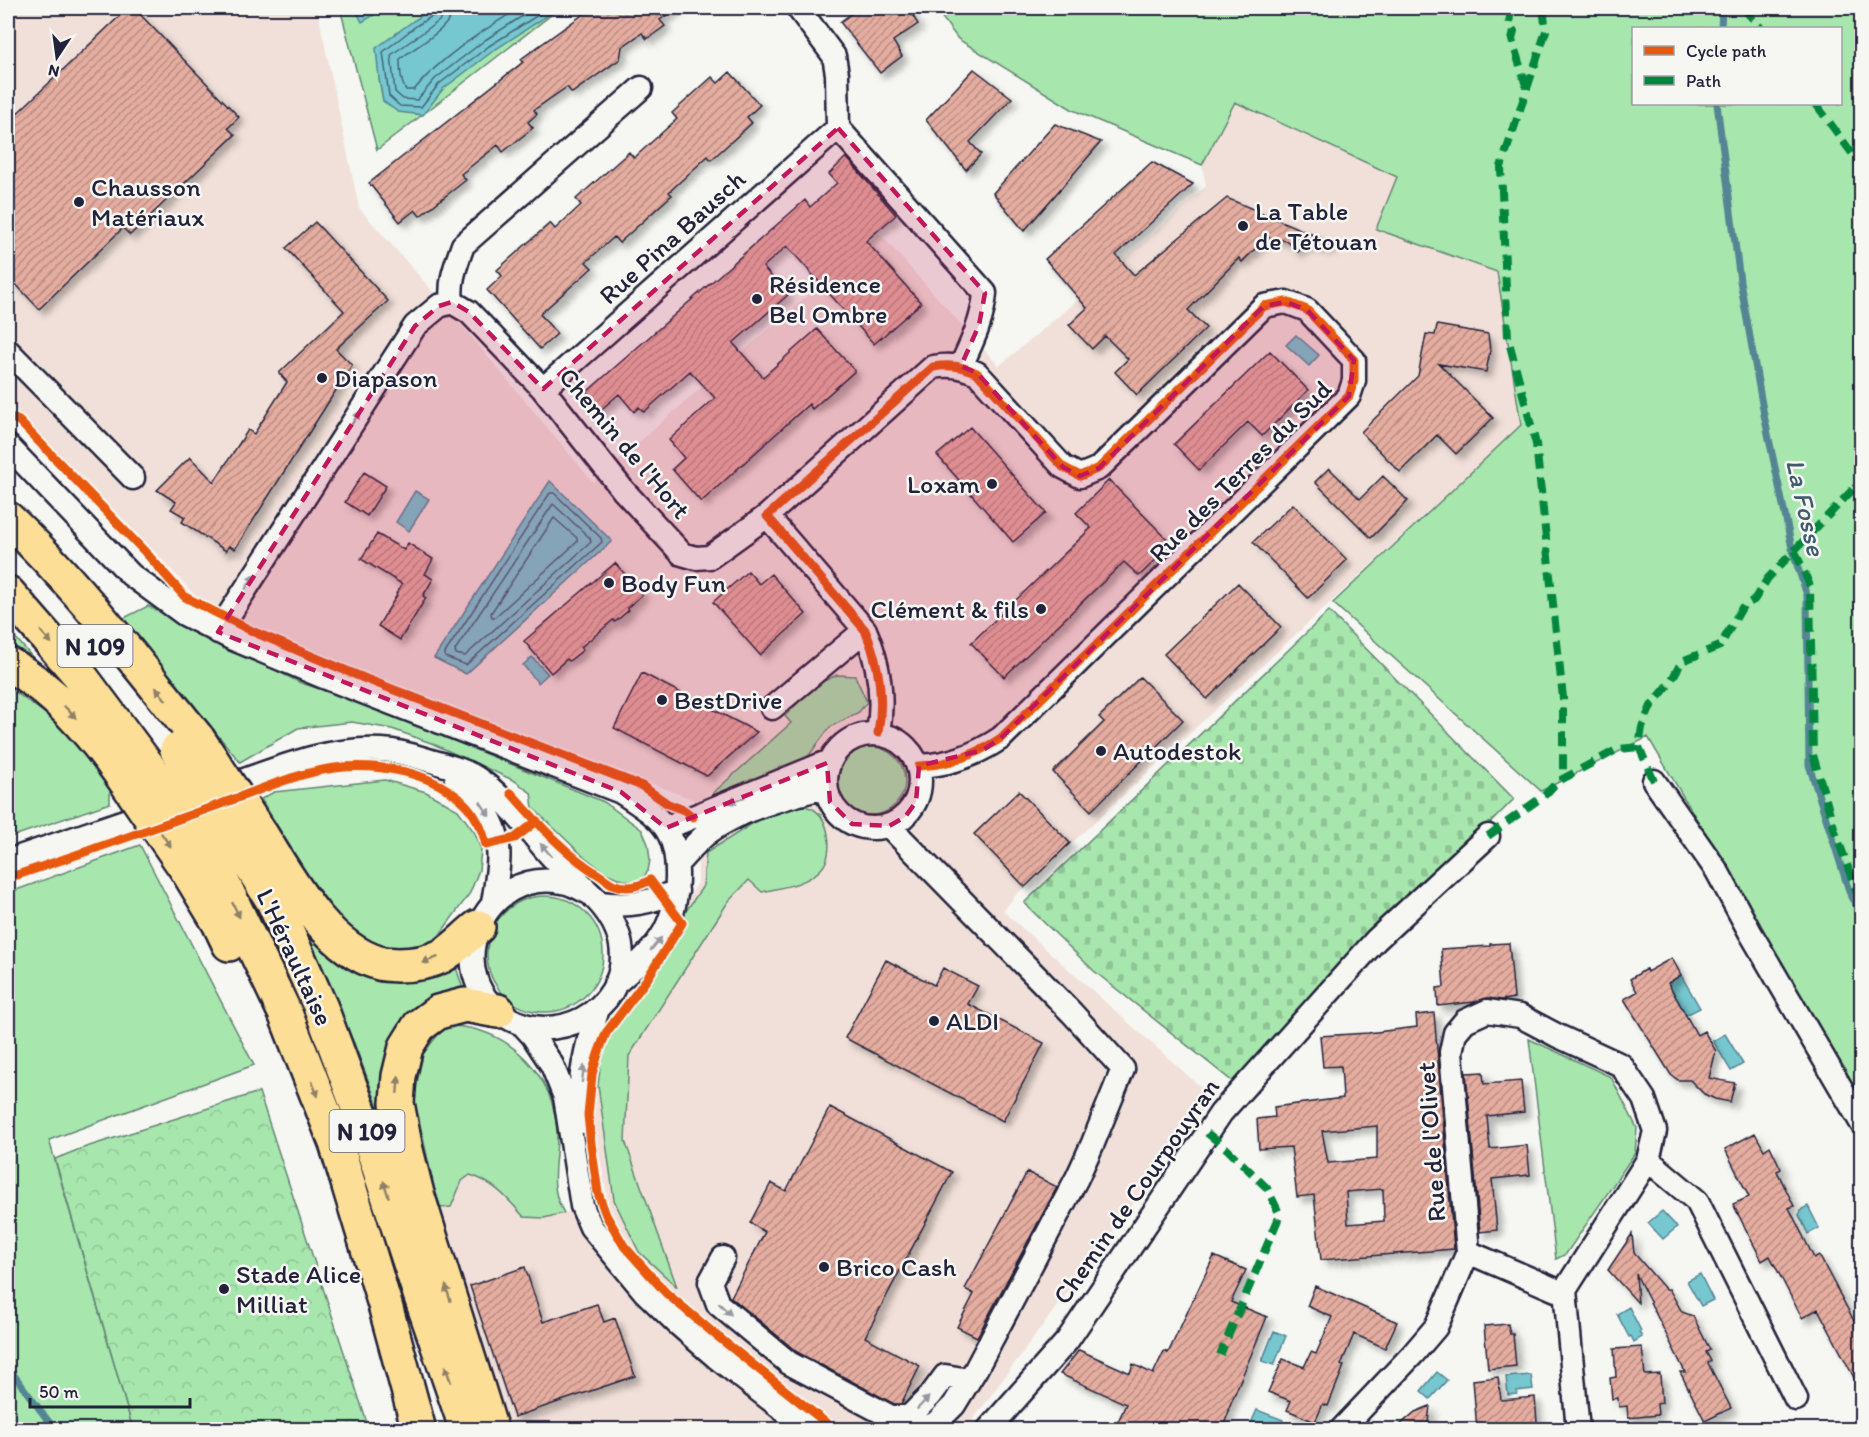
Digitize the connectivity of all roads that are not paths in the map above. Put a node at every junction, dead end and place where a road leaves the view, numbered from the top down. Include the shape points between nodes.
1 (798, 8) edge
2 (641, 88) dead end
3 (838, 128) junction
4 (452, 302) junction
5 (8, 351) edge
6 (961, 366) junction
7 (543, 389) junction
8 (8, 446) edge
9 (133, 478) dead end
10 (767, 516) junction
11 (8, 519) edge
12 (8, 547) edge
13 (8, 593) edge
14 (865, 630) junction
15 (218, 632) junction
16 (8, 664) edge
17 (772, 708) dead end
18 (878, 734) junction
19 (188, 745) junction
20 (424, 759) junction
21 (830, 761) junction
22 (919, 766) junction
23 (134, 771) junction
24 (1654, 781) dead end
25 (826, 787) junction
26 (889, 826) junction
27 (666, 828) junction
28 (1488, 836) dead end
29 (224, 851) junction
30 (8, 861) edge
31 (678, 863) junction
32 (677, 891) junction
33 (594, 897) junction
34 (485, 915) junction
35 (615, 984) junction
36 (598, 1008) junction
37 (511, 1018) junction
38 (1862, 1124) edge
39 (1648, 1160) junction
40 (1468, 1252) junction
41 (613, 1253) junction
42 (723, 1258) dead end
43 (1565, 1290) junction
44 (969, 1380) junction
45 (1796, 1399) dead end
46 (1363, 1419) edge
47 (410, 1430) edge
48 (419, 1430) edge
49 (467, 1430) edge
50 (490, 1430) edge
51 (809, 1430) edge
52 (921, 1430) edge
53 (988, 1430) edge
54 (1341, 1430) edge
55 (1578, 1430) edge

1 - 3 street via 834,56
2 - 4 street via 463,245 452,274
3 - 6 street via 985,293 984,310
3 - 7 street, Rue Pina Bausch
4 - 7 street, Chemin de l'Hort via 469,312
15 -> 4 street via 415,326 439,306
5 - 9 street
6 - 10 street via 933,367
6 - 22 street, Rue des Terres du Sud via 977,374 1063,467 1080,476 1099,468 1264,306 1286,302 1306,310 1354,360 1354,381 1348,396 1001,738 983,750 936,765
7 - 10 street, Chemin de l'Hort via 623,490 682,554 710,556
8 - 15 street via 131,575 184,614
10 - 14 street
19 -> 11 highway via 126,650 43,552
12 - 19 highway, L'Héraultaise / N 109
13 -> 23 highway, L'Héraultaise / N 109 via 82,678
14 - 17 street
14 - 18 street via 873,650 882,700
15 - 27 street via 621,792
16 -> 23 highway via 28,675
18 - 21 street via 851,739
18 - 22 street via 903,744
19 - 29 highway, L'Héraultaise / N 109, bridge
20 - 30 street via 391,751 323,756
33 -> 20 street via 481,781 461,770
20 -> 34 street via 455,778 477,798 492,820 498,849 497,877
21 - 25 street
21 -> 27 street
22 - 26 street via 921,784 916,802 905,817
23 -> 29 highway, L'Héraultaise / N 109, bridge
24 - 38 street via 1717,871
25 - 26 street via 839,815 852,824 870,829
25 - 31 street via 783,798 727,821 704,836
26 - 44 street via 1123,1069 1077,1178
27 - 31 street
28 - 53 street, Chemin de Courpouyran via 1376,940 1221,1113 1067,1341
34 -> 29 highway via 443,955 424,963 380,964 353,951 304,901
29 - 47 highway via 219,923 265,1022 306,1125 371,1306
29 -> 48 highway, L'Héraultaise / N 109 via 336,1143 386,1305
49 -> 29 highway, L'Héraultaise / N 109 via 369,1137 321,1008 273,901
31 - 32 street
32 - 33 street via 638,904 620,905
35 -> 32 street via 663,937 674,913
33 - 34 street via 569,884 551,880 530,882 510,890
33 - 35 street via 613,920 620,941 621,963
34 - 37 street via 472,949 474,972 483,993
35 - 36 street
36 - 37 street via 563,1027 543,1029
41 -> 36 street via 588,1186 580,1115 587,1047
37 - 41 street via 537,1041 566,1097 582,1206 591,1227
50 -> 37 highway via 417,1194 397,1103 406,1047 419,1026 438,1012 465,1005
39 - 40 street, Rue de l'Olivet via 1655,1131 1644,1099 1621,1065 1520,1016 1487,1011 1465,1021 1455,1033 1451,1052
39 - 43 street, Rue de l'Olivet
39 - 45 street via 1697,1201
40 - 43 street, Rue de l'Olivet via 1556,1290
40 - 46 street via 1436,1327
41 - 51 street via 644,1291 686,1331
42 -> 44 street via 710,1282 718,1304 789,1363 891,1417 909,1417 945,1376
43 - 55 street
44 - 52 street via 954,1405 936,1423
46 - 54 street

